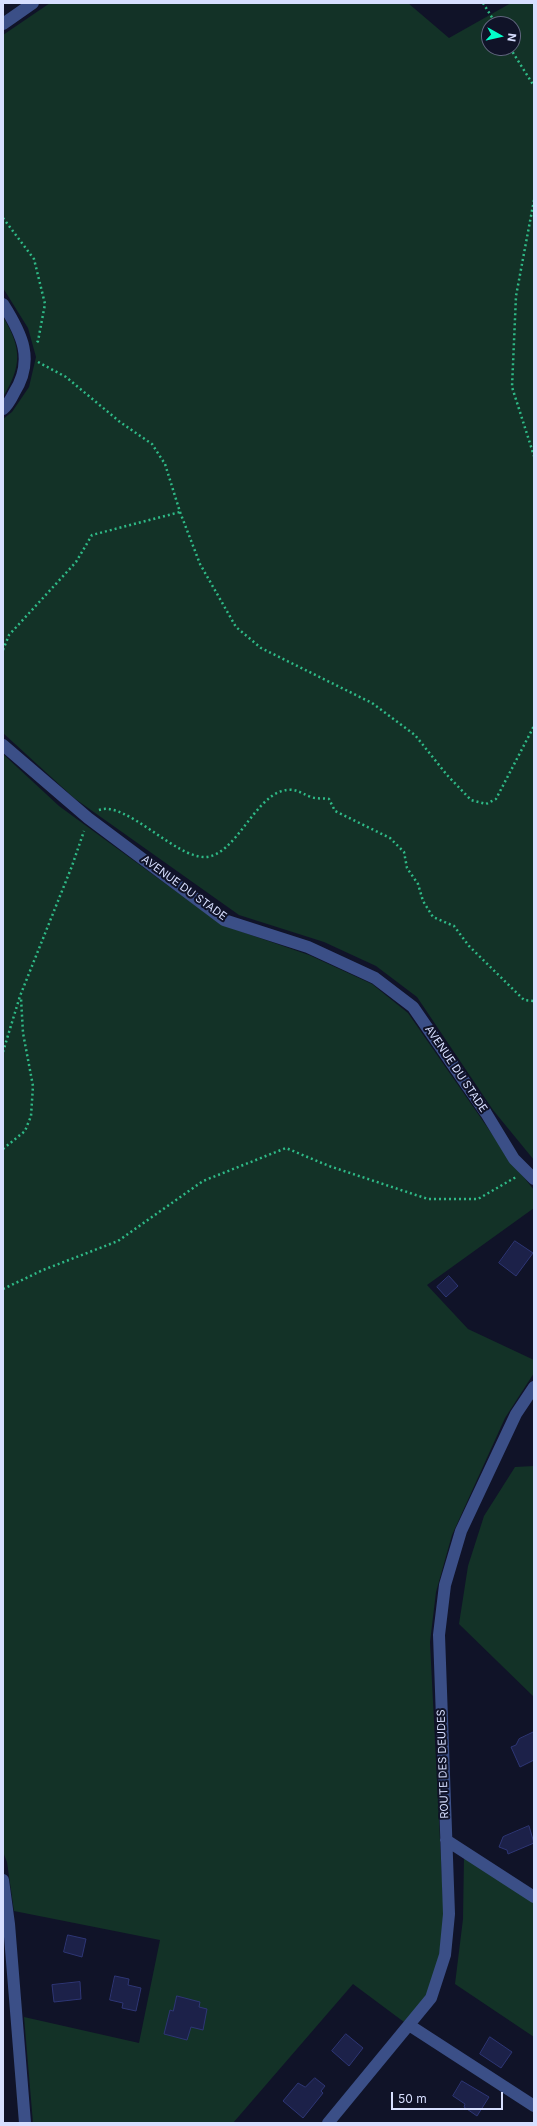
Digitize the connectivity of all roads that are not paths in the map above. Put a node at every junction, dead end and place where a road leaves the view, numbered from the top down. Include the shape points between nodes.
1 (33, 3) edge
2 (3, 24) edge
3 (3, 304) edge
4 (3, 408) edge
5 (3, 745) edge
6 (530, 1175) edge
7 (534, 1387) edge
8 (446, 1840) junction
9 (3, 1880) edge
10 (534, 1897) edge
11 (409, 2025) junction
12 (534, 2106) edge
13 (25, 2123) edge
14 (328, 2123) edge

1 - 2 street
3 - 4 street via 19,329 26,356 20,383
5 - 6 street, AVENUE DU STADE via 88,818 224,920 308,947 375,978 413,1007 514,1158
7 - 8 street, ROUTE DES DEUDES via 516,1414 461,1531 445,1585 439,1635
8 - 10 street
8 - 11 street, ROUTE DES DEUDES via 449,1914 445,1955 431,1998
9 - 13 street via 9,1924
11 - 12 street
11 - 14 street, ROUTE DES DEUDES

